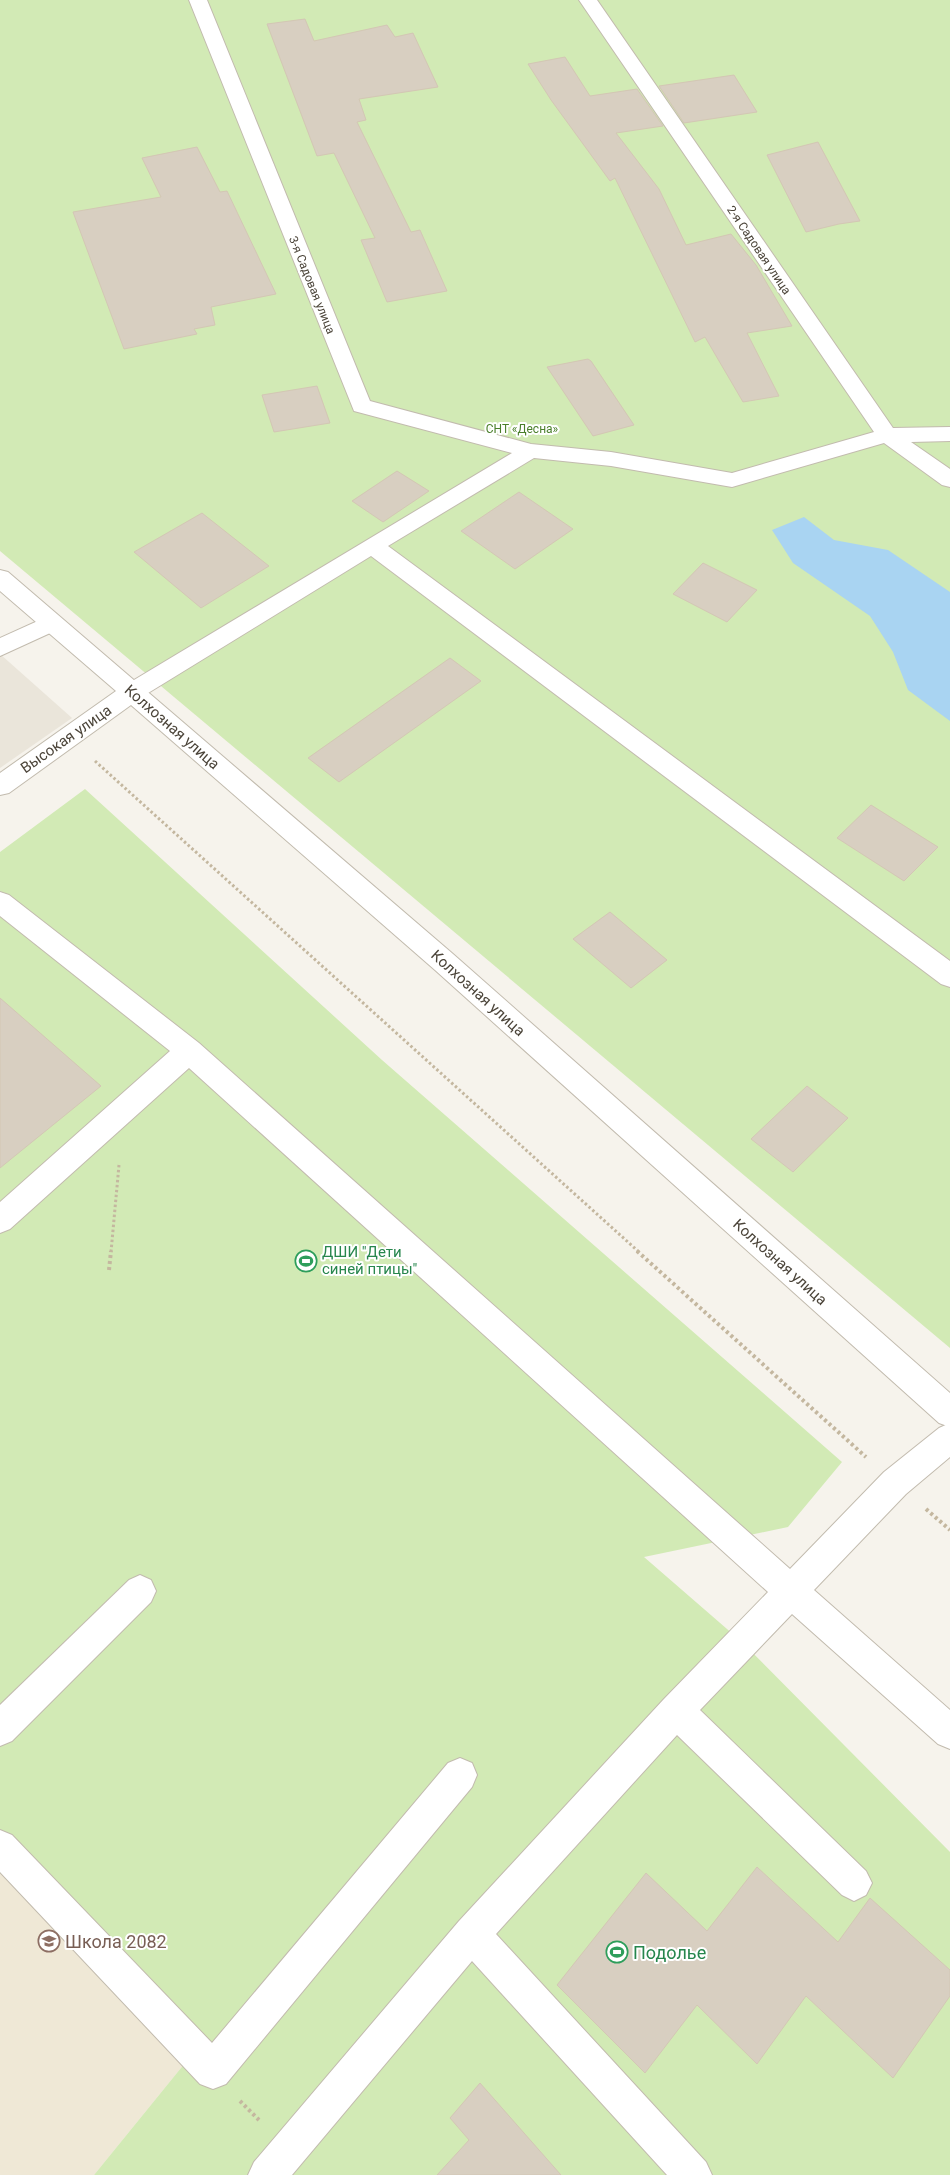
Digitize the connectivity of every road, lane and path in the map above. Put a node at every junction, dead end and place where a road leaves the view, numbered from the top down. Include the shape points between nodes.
1 (198, 0) edge
2 (588, 0) edge
3 (950, 434) edge
4 (887, 435) junction
5 (531, 451) junction
6 (950, 480) edge
7 (372, 545) junction
8 (0, 578) edge
9 (51, 623) junction
10 (0, 648) edge
11 (132, 692) junction
12 (68, 737) junction
13 (0, 786) edge
14 (0, 902) edge
15 (950, 976) edge
16 (189, 1051) junction
17 (124, 1109) junction
18 (0, 1220) edge
19 (109, 1270) dead end
20 (950, 1414) edge
21 (950, 1438) edge
22 (895, 1483) junction
23 (950, 1530) edge
24 (140, 1592) dead end
25 (791, 1592) junction
26 (676, 1711) junction
27 (0, 1729) edge
28 (950, 1732) edge
29 (460, 1775) dead end
30 (0, 1847) edge
31 (854, 1883) dead end
32 (472, 1934) junction
33 (213, 2072) junction
34 (277, 2163) edge
35 (693, 2175) edge

1 - 5 street, 3-я Садовая улица via 361,406
2 - 4 street, 2-я Садовая улица
3 - 4 street
4 - 5 street via 732,480 611,459
4 - 6 street, 2-я Садовая улица
5 - 7 street, Высокая улица
7 - 11 street, Высокая улица
7 - 15 street
8 - 9 street, Колхозная улица
9 - 10 street
9 - 11 street, Колхозная улица
11 - 12 street, Высокая улица
11 - 20 street, Колхозная улица via 444,962
12 - 13 street, Высокая улица
12 - 22 path
14 - 16 street
16 - 17 street
16 - 25 street
17 - 18 street
17 - 19 path
21 - 22 street
22 - 23 path
22 - 25 street
24 - 27 street
25 - 26 street
25 - 28 street
26 - 31 street
26 - 32 street
29 - 33 street
30 - 33 street
32 - 34 street
32 - 35 street
33 - 34 path

